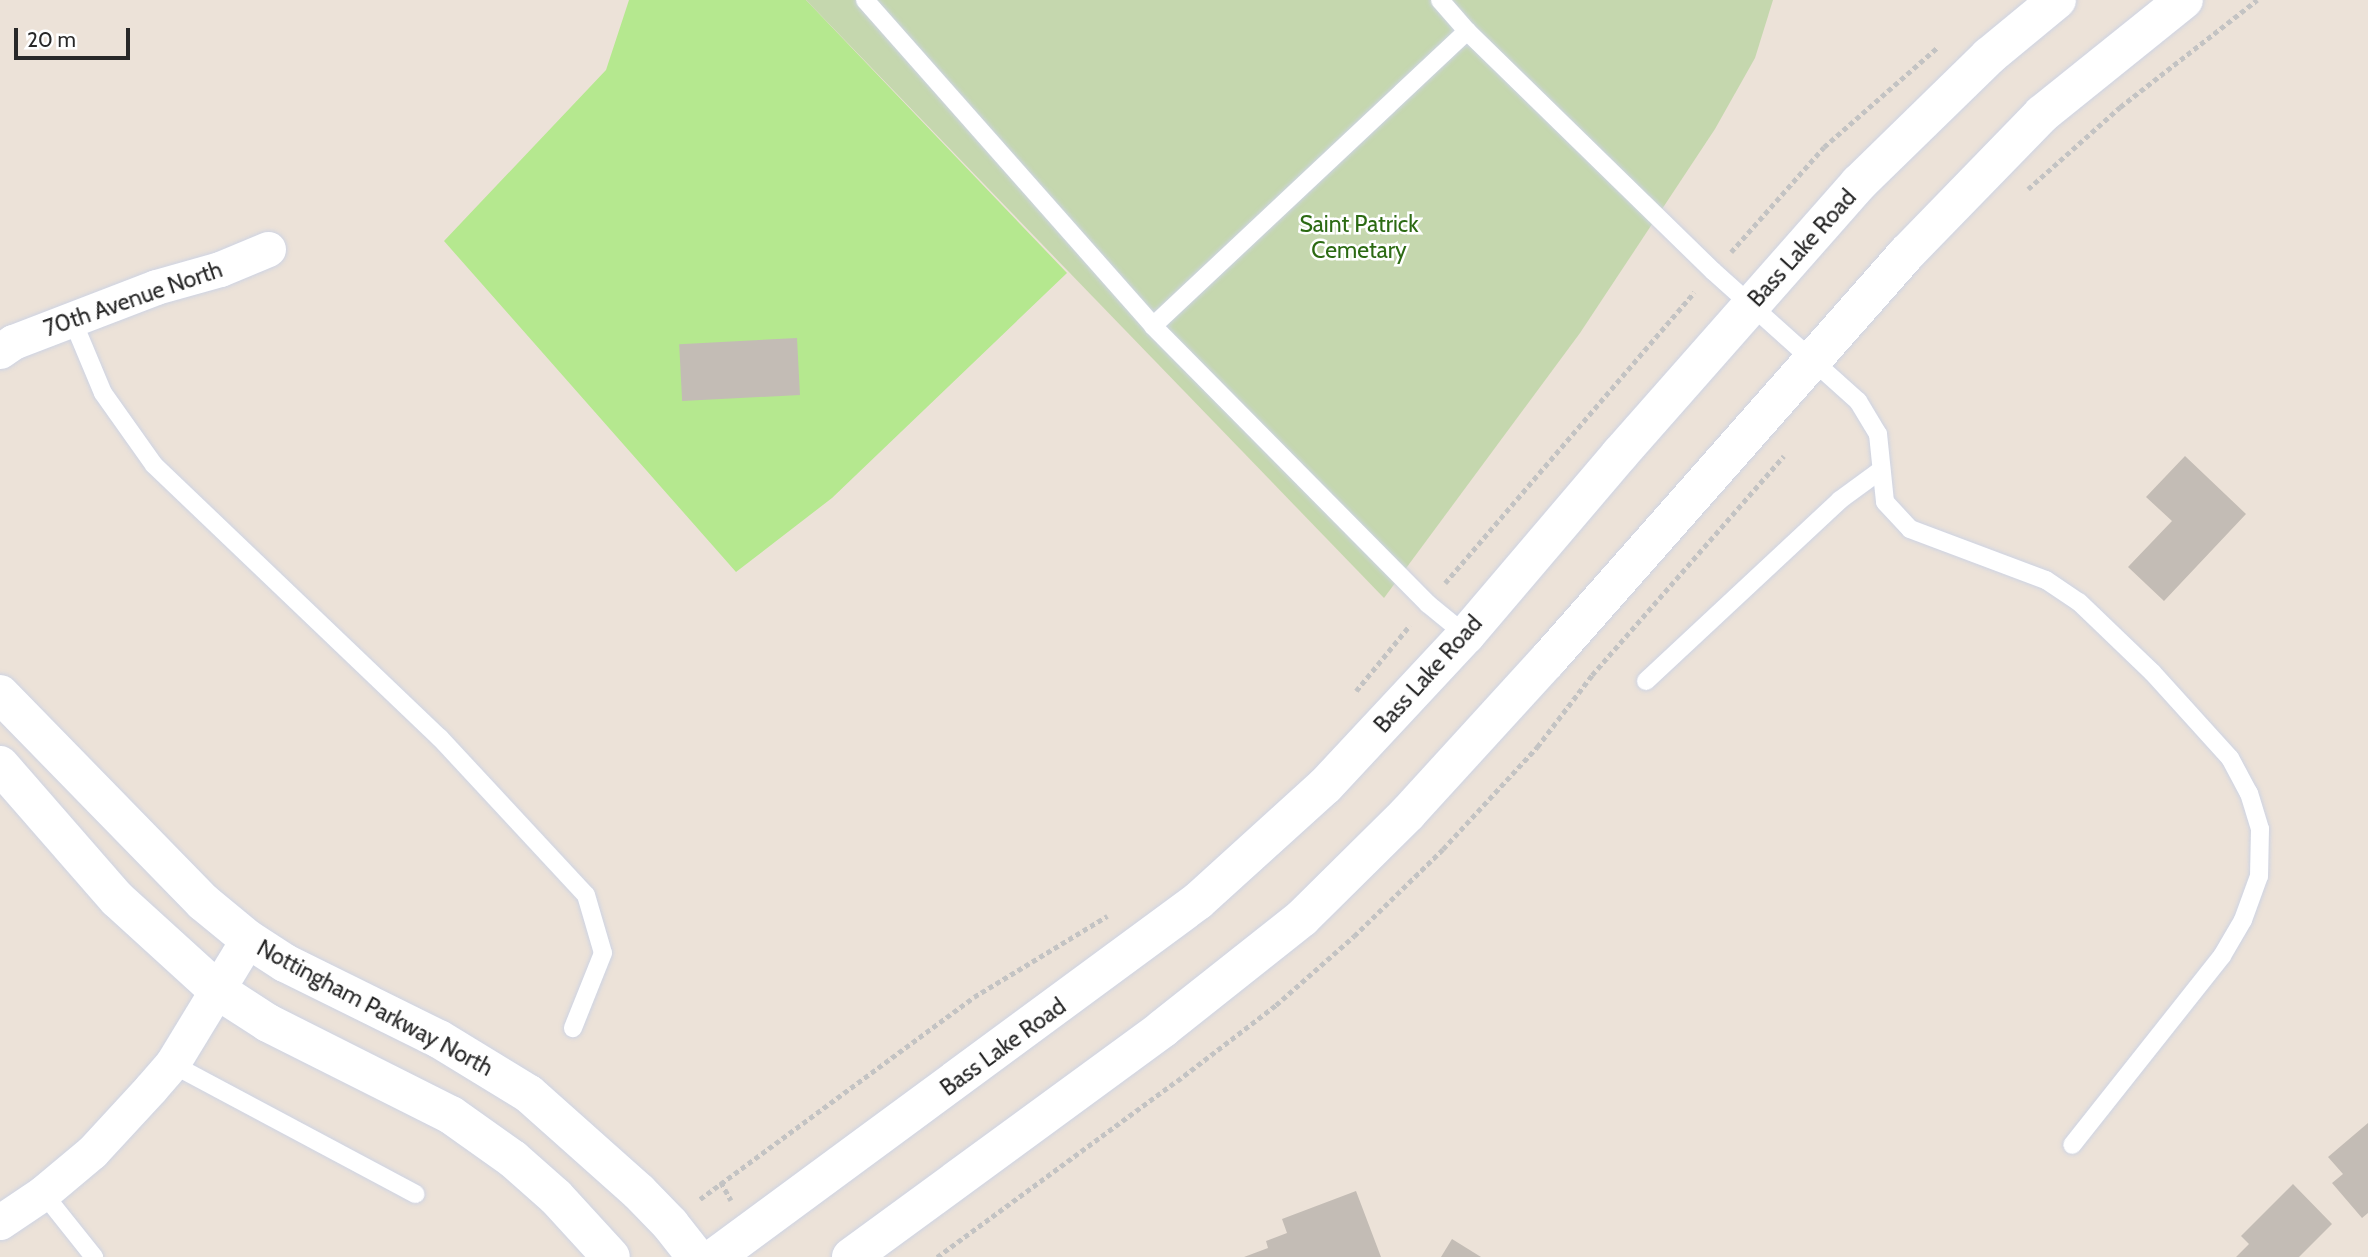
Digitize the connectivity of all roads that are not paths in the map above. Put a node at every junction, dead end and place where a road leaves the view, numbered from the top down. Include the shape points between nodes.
1 (865, 0) edge
2 (1440, 0) edge
3 (2057, 0) edge
4 (2184, 0) edge
5 (1467, 31) junction
6 (268, 249) dead end
7 (1751, 305) junction
8 (72, 319) junction
9 (1153, 326) junction
10 (0, 351) edge
11 (1811, 361) junction
12 (1881, 470) junction
13 (1466, 635) junction
14 (1646, 681) dead end
15 (0, 694) edge
16 (0, 765) edge
17 (248, 939) junction
18 (217, 990) junction
19 (573, 1028) dead end
20 (172, 1064) junction
21 (2072, 1145) dead end
22 (43, 1193) junction
23 (415, 1194) dead end
24 (0, 1222) edge
25 (94, 1257) edge
26 (611, 1257) edge
27 (696, 1257) edge
28 (715, 1257) edge
29 (851, 1257) edge

1 - 9 lane
2 - 5 lane
3 - 7 main road, Bass Lake Road via 1989,56 1859,183
4 - 11 main road via 2042,114 1907,253
5 - 7 lane
5 - 9 lane
6 - 8 street, 70th Avenue North
7 - 11 lane
7 - 13 main road, Bass Lake Road
8 - 10 street, 70th Avenue North
8 - 19 lane via 103,393 154,465 440,738 586,895 603,953
9 - 13 lane via 1428,604
11 - 12 lane via 1870,417 1878,434
11 - 29 main road via 1408,813 1302,918 1162,1030
12 - 14 lane via 1840,500
12 - 21 lane via 1885,502 1910,529 2046,580 2079,602 2152,672 2230,758 2249,793 2260,829 2259,876 2243,920 2222,956
13 - 28 main road, Bass Lake Road via 1325,786 1198,901
15 - 17 main road, Nottingham Parkway North via 203,902
16 - 18 main road via 117,898
17 - 18 street
17 - 27 main road, Nottingham Parkway North via 439,1039 529,1094 639,1192
18 - 20 street
18 - 26 main road via 268,1023 451,1115 556,1197
20 - 22 street via 92,1152
20 - 23 lane
22 - 24 street
22 - 25 lane

